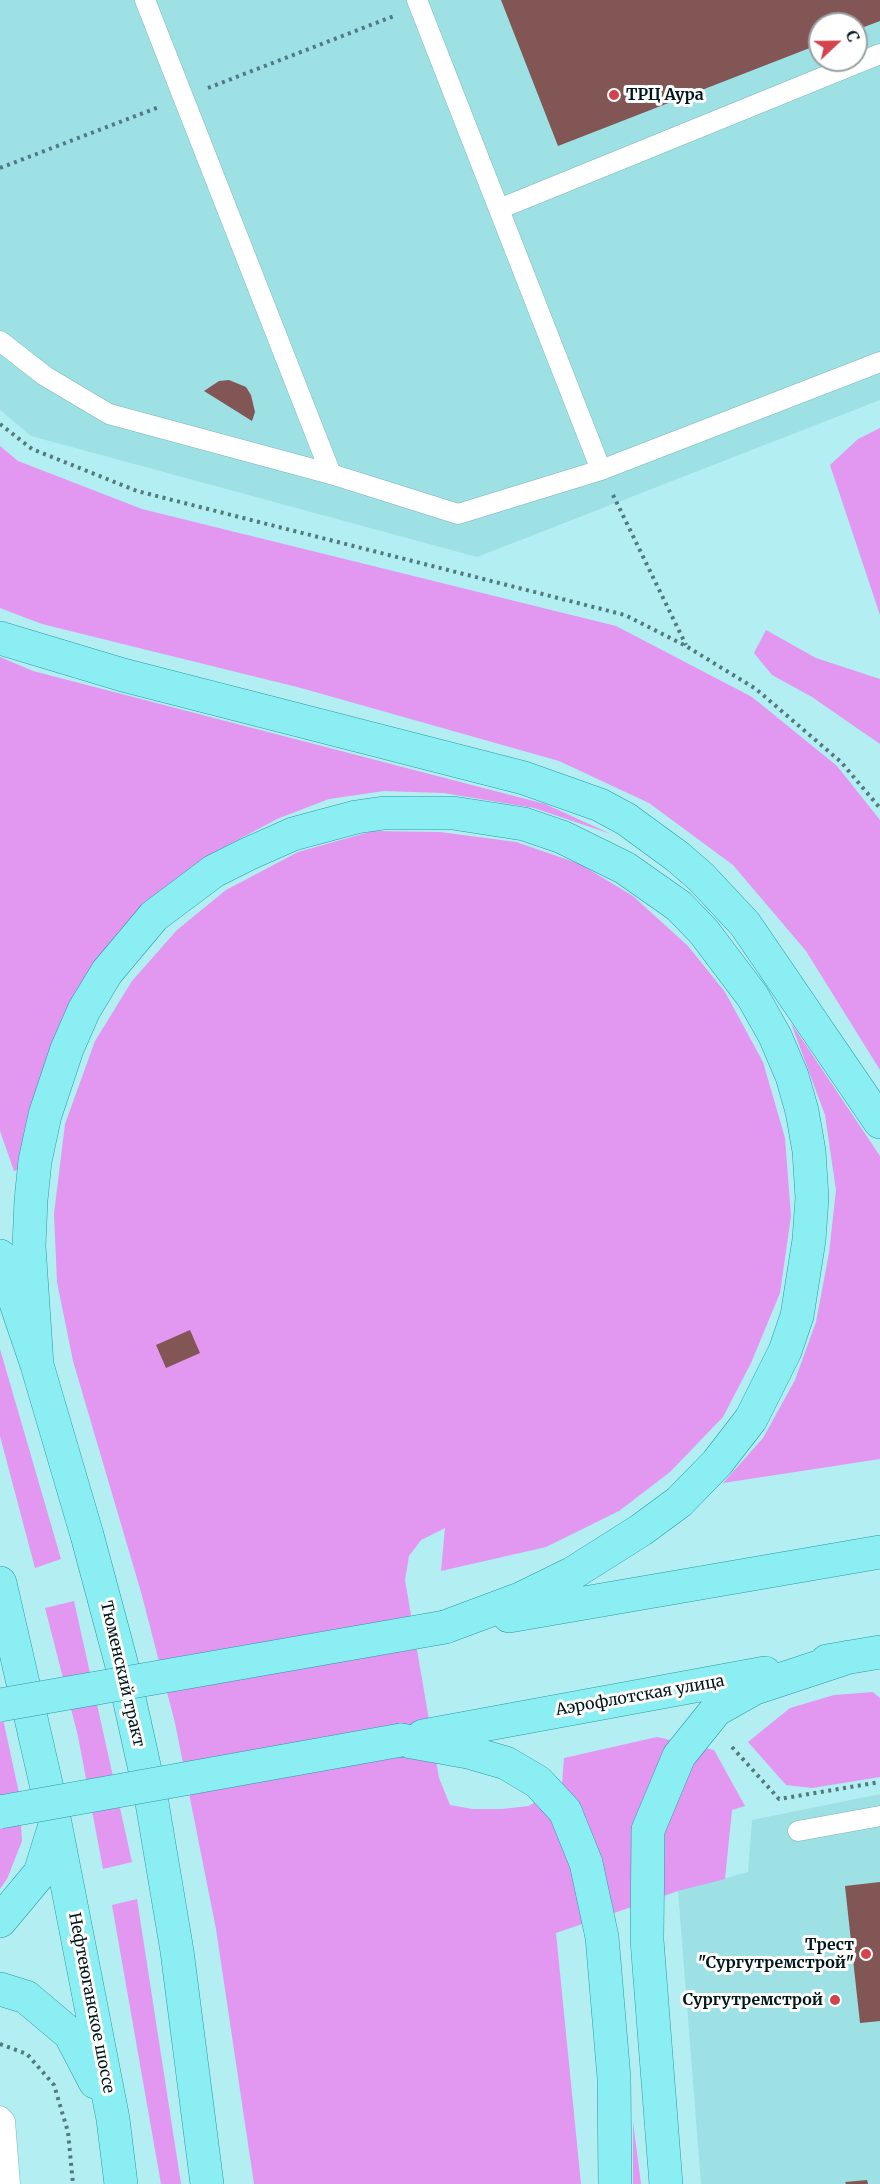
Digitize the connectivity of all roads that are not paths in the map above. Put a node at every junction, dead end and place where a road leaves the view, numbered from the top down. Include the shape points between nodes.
1 (145, 0) edge
2 (418, 3) edge
3 (880, 54) edge
4 (499, 209) junction
5 (0, 341) edge
6 (880, 362) edge
7 (601, 470) junction
8 (331, 474) junction
9 (0, 638) edge
10 (880, 1122) edge
11 (0, 1256) edge
12 (37, 1365) junction
13 (880, 1552) edge
14 (0, 1583) edge
15 (446, 1627) junction
16 (864, 1654) edge
17 (0, 1705) edge
18 (467, 1740) junction
19 (0, 1812) edge
20 (880, 1816) edge
21 (56, 1823) junction
22 (798, 1831) dead end
23 (0, 1921) edge
24 (0, 1989) edge
25 (196, 2102) junction
26 (0, 2116) edge
27 (113, 2119) junction
28 (10, 2184) edge
29 (121, 2184) edge
30 (207, 2184) edge
31 (221, 2184) edge
32 (615, 2184) edge
33 (666, 2184) edge

1 - 8 lane
2 - 4 lane
3 - 4 lane
4 - 7 lane
5 - 8 lane via 45,376 109,414
6 - 7 lane
7 - 8 lane via 458,514
9 - 10 main road via 134,678 524,778 600,805 626,819 678,856 745,924
11 - 12 main road, Тюменский тракт
12 - 15 main road via 30,1200 45,1115 84,1010 106,972 154,916 214,871 266,846 323,825 384,813 453,813 524,824 562,837 634,874 679,906 729,963 775,1036 792,1076 807,1141 812,1198 797,1316 785,1351 751,1419 717,1463 679,1502 573,1573 520,1599
12 - 25 main road, Тюменский тракт via 122,1662 151,1797 177,1951
13 - 15 main road
14 - 21 main road
15 - 17 main road, bridge
16 - 18 main road, Аэрофлотская улица
16 - 33 main road via 755,1688 716,1710 679,1756 648,1830 647,1940
18 - 19 main road, Аэрофлотская улица, bridge via 401,1740
18 - 32 main road via 538,1782 565,1811 586,1863 602,1937 614,2078
20 - 22 lane
21 - 23 main road via 40,1873
21 - 27 main road, Нефтеюганское шоссе
24 - 27 main road via 26,1997 70,2034
25 - 30 main road
25 - 31 main road
26 - 28 lane via 5,2121
27 - 29 main road, Нефтеюганское шоссе

